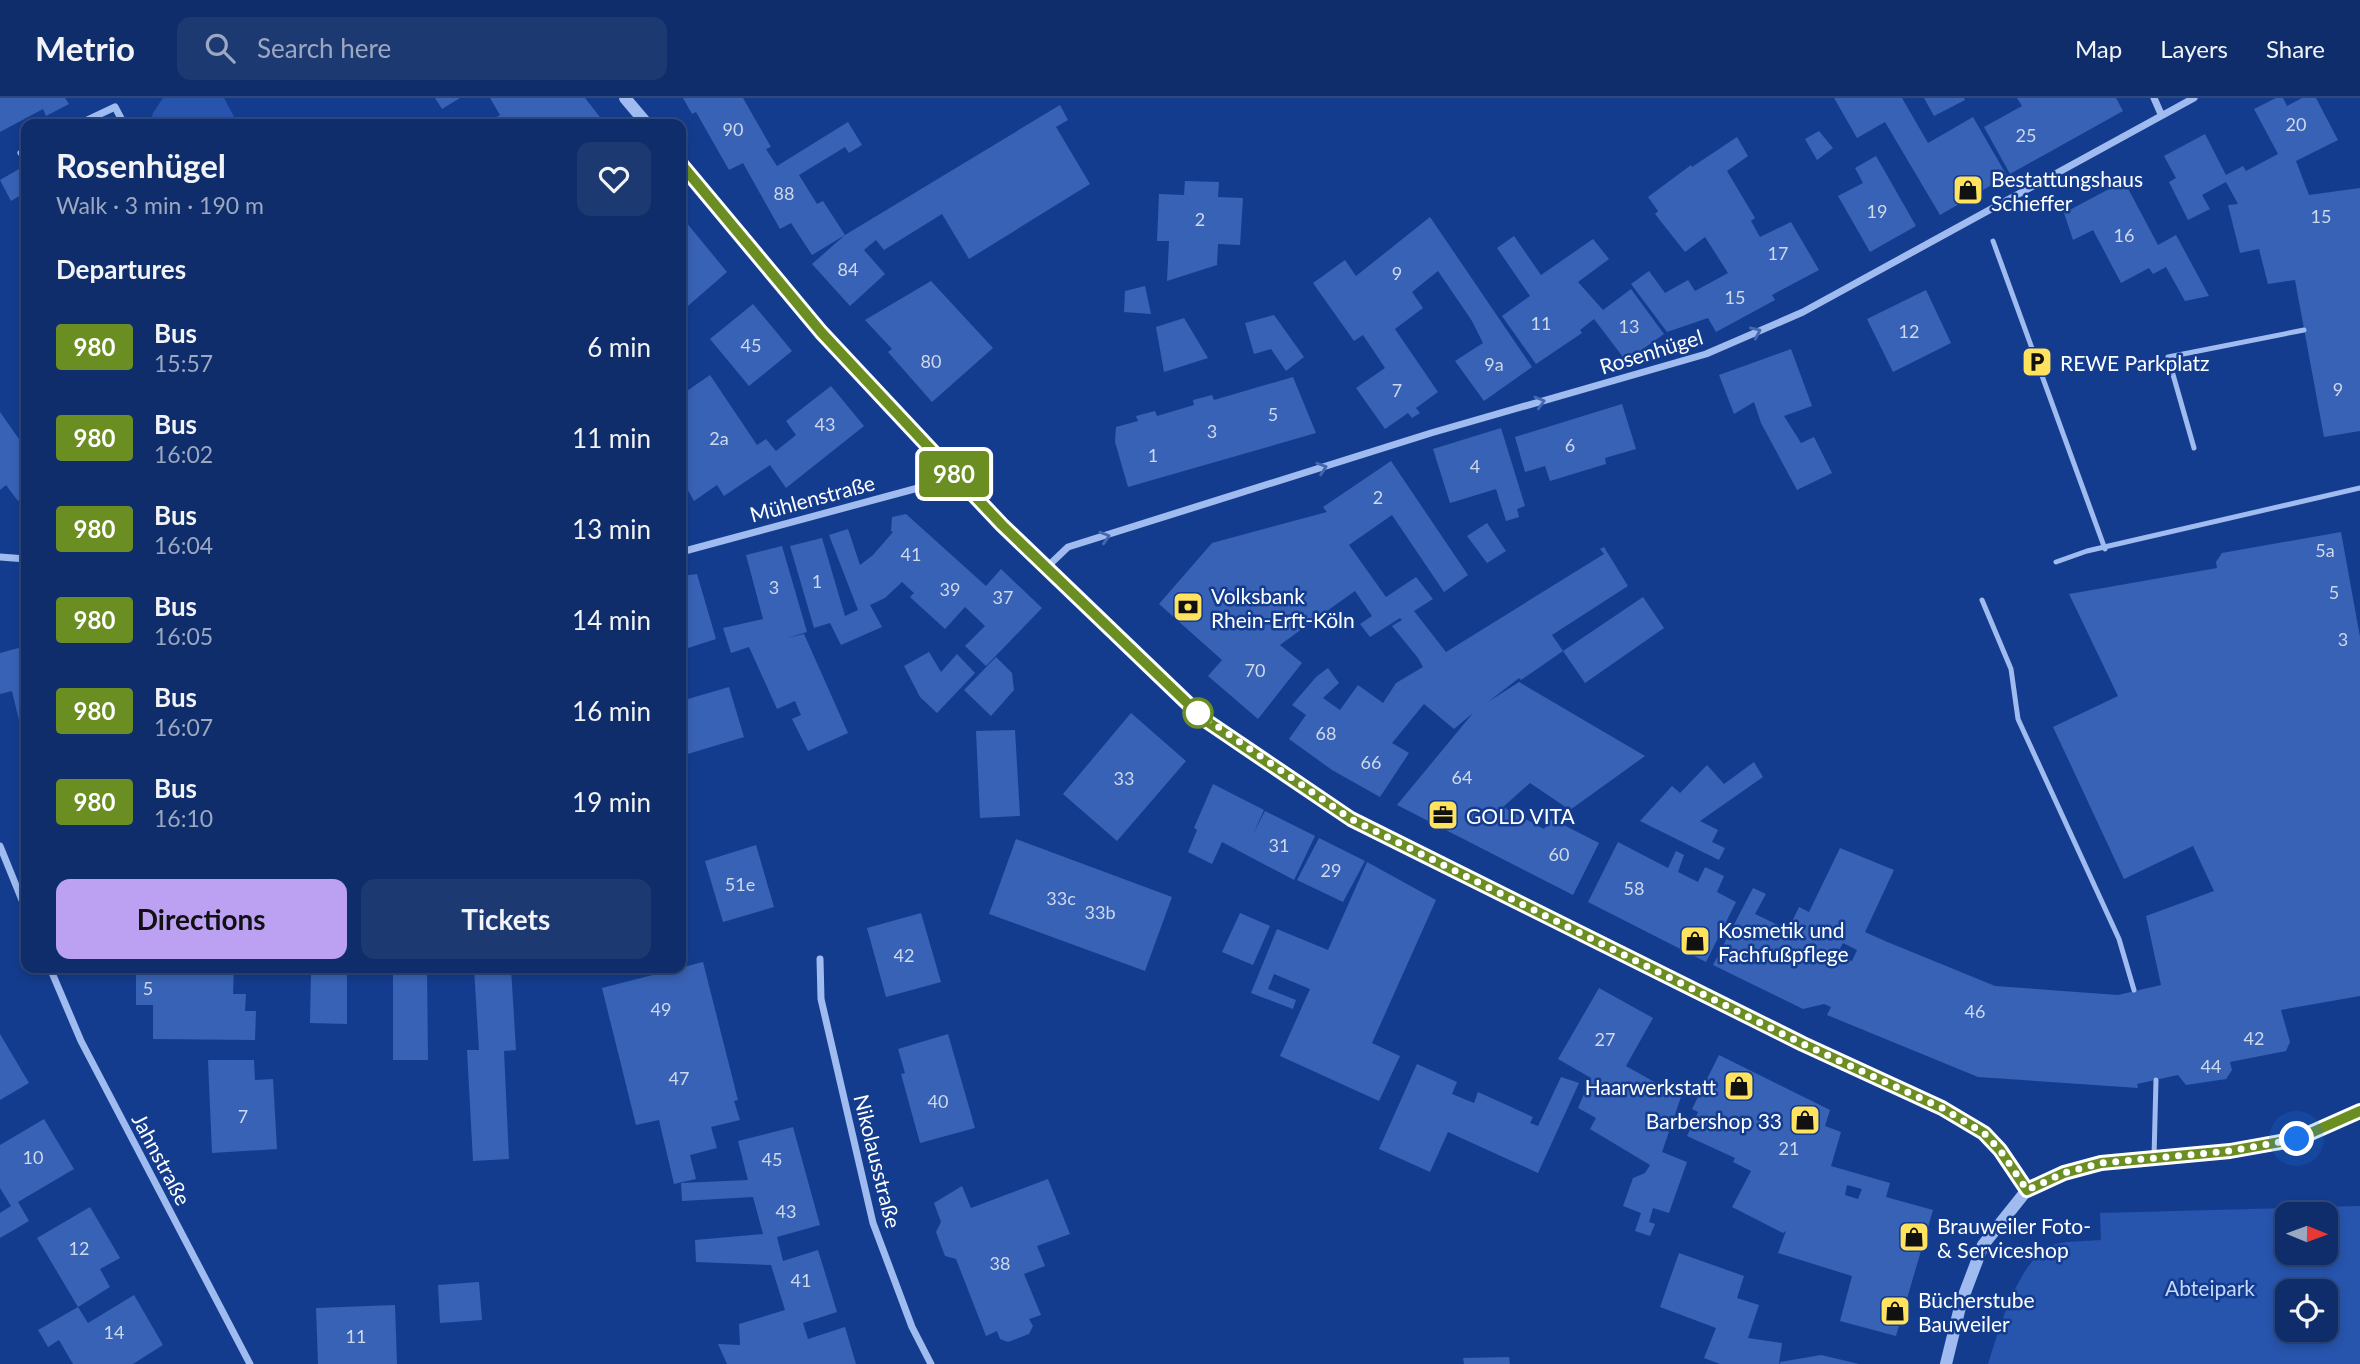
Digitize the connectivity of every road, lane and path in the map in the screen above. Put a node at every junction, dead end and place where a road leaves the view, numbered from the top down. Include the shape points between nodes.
1 (625, 98) edge
2 (2154, 98) edge
3 (2194, 98) edge
4 (2161, 114) junction
5 (90, 119) edge
6 (121, 119) edge
7 (643, 119) edge
8 (686, 170) edge
9 (1993, 241) dead end
10 (2304, 330) dead end
11 (2194, 448) dead end
12 (946, 466) junction
13 (2360, 488) edge
14 (2105, 549) junction
15 (686, 551) edge
16 (0, 557) edge
17 (21, 559) edge
18 (2056, 562) dead end
19 (1047, 568) junction
20 (1982, 600) dead end
21 (0, 846) edge
22 (21, 897) edge
23 (820, 959) dead end
24 (52, 973) edge
25 (2134, 990) dead end
26 (2156, 1080) dead end
27 (2360, 1111) edge
28 (2154, 1159) junction
29 (2027, 1190) junction
30 (250, 1364) edge
31 (931, 1364) edge
32 (1946, 1364) edge

1 - 7 street
2 - 4 street
3 - 4 street, Rosenhügel
19 -> 4 street, Rosenhügel via 1068,548 1431,433 1706,354 1803,312
5 - 6 street via 115,107
8 - 12 street via 821,332
9 - 14 lane
10 - 11 lane via 2168,357
12 - 15 street, Mühlenstraße via 918,488
12 - 19 street
13 - 14 lane
14 - 18 lane
16 - 17 street
19 - 29 street via 1205,720 1351,819 1803,1044 1942,1108 1984,1133
20 - 25 lane via 2011,669 2018,719 2119,939
21 - 22 street
23 - 31 street, Nikolausstraße via 821,999 873,1223
24 - 30 street, Jahnstraße via 81,1041
26 - 28 lane
27 - 28 street via 2297,1139
28 - 29 street via 2101,1163
29 - 32 street via 1983,1245 1961,1303

